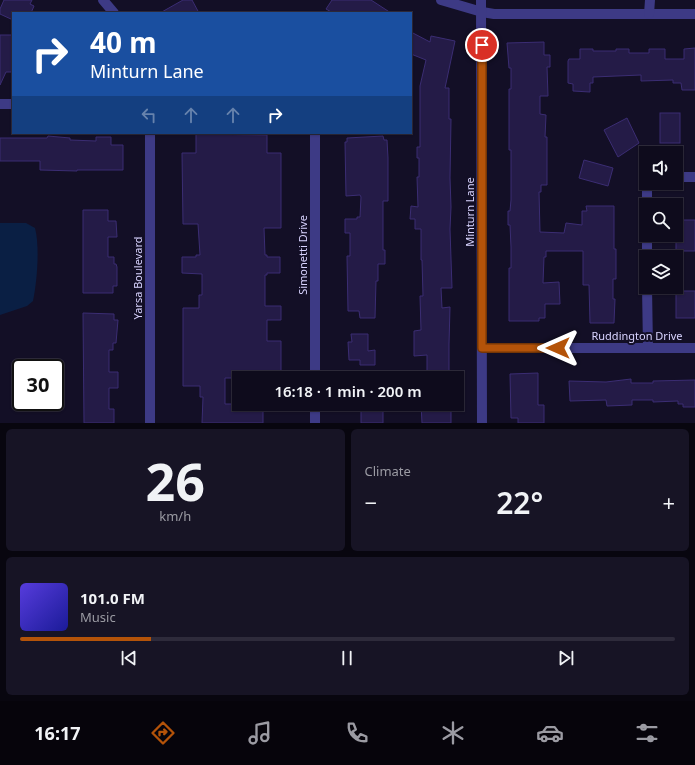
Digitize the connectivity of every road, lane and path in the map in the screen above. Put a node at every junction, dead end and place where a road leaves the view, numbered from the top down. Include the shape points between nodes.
1 (103, 0) edge
2 (441, 0) edge
3 (481, 0) edge
4 (650, 0) edge
5 (113, 12) edge
6 (482, 12) junction
7 (649, 14) junction
8 (695, 14) edge
9 (0, 104) edge
10 (12, 104) edge
11 (150, 134) edge
12 (315, 134) edge
13 (683, 177) edge
14 (695, 177) edge
15 (647, 294) edge
16 (482, 348) junction
17 (648, 348) junction
18 (695, 348) edge
19 (315, 371) edge
20 (315, 411) edge
21 (150, 423) edge
22 (315, 423) edge
23 (482, 423) edge

1 - 5 street
2 - 6 street
3 - 6 street, Minturn Lane
4 - 7 street
6 - 7 street via 516,15
6 - 16 street, Minturn Lane
7 - 8 street
9 - 10 street
11 - 21 street, Yarsa Boulevard
12 - 19 street, Simonetti Drive
13 - 14 street
15 - 17 street
16 - 17 street, Ruddington Drive
16 - 23 street, Minturn Lane
17 - 18 street, Ruddington Drive
20 - 22 street

